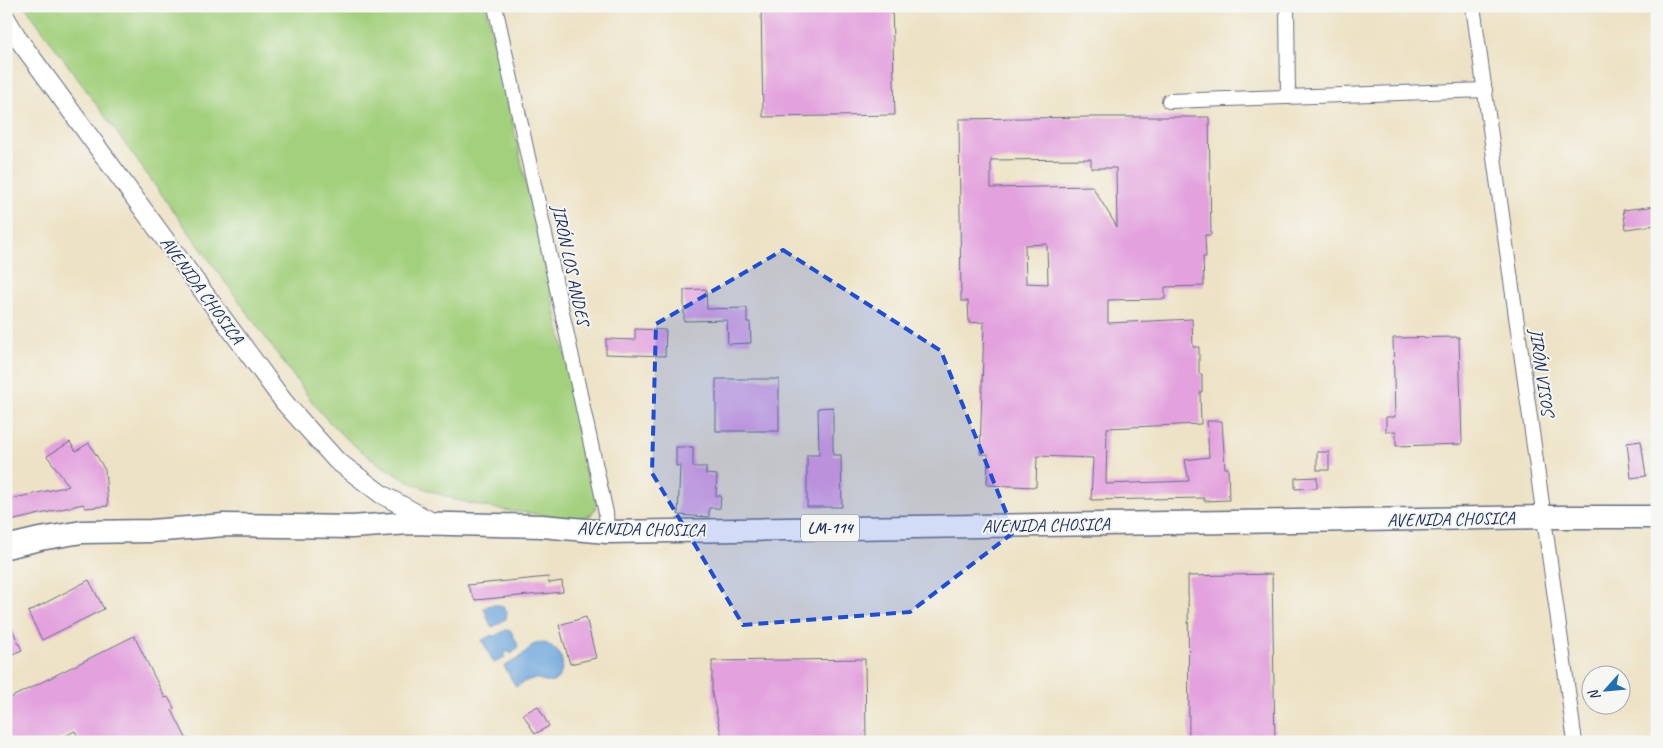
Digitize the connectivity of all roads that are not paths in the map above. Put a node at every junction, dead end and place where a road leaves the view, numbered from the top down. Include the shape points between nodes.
1 (495, 6) edge
2 (1288, 6) edge
3 (1473, 6) edge
4 (6, 18) edge
5 (1486, 90) junction
6 (1288, 97) junction
7 (1169, 101) dead end
8 (1543, 517) junction
9 (1657, 517) edge
10 (435, 524) junction
11 (607, 532) junction
12 (6, 546) edge
13 (1575, 742) edge

1 - 11 street, JIRÓN LOS ANDES via 606,513
2 - 6 street
3 - 5 street, JIRÓN VISOS
4 - 10 street, AVENIDA CHOSICA via 18,40 284,402 336,460 380,494
5 - 6 street
5 - 8 street, JIRÓN VISOS
6 - 7 street
8 - 9 main road, AVENIDA CHOSICA / LM-114
8 - 11 main road, AVENIDA CHOSICA / LM-114
8 - 13 street, JIRÓN VISOS
10 - 11 main road, AVENIDA CHOSICA / LM-114 via 542,526
10 - 12 main road, AVENIDA CHOSICA / LM-114 via 352,527 224,525 82,532

